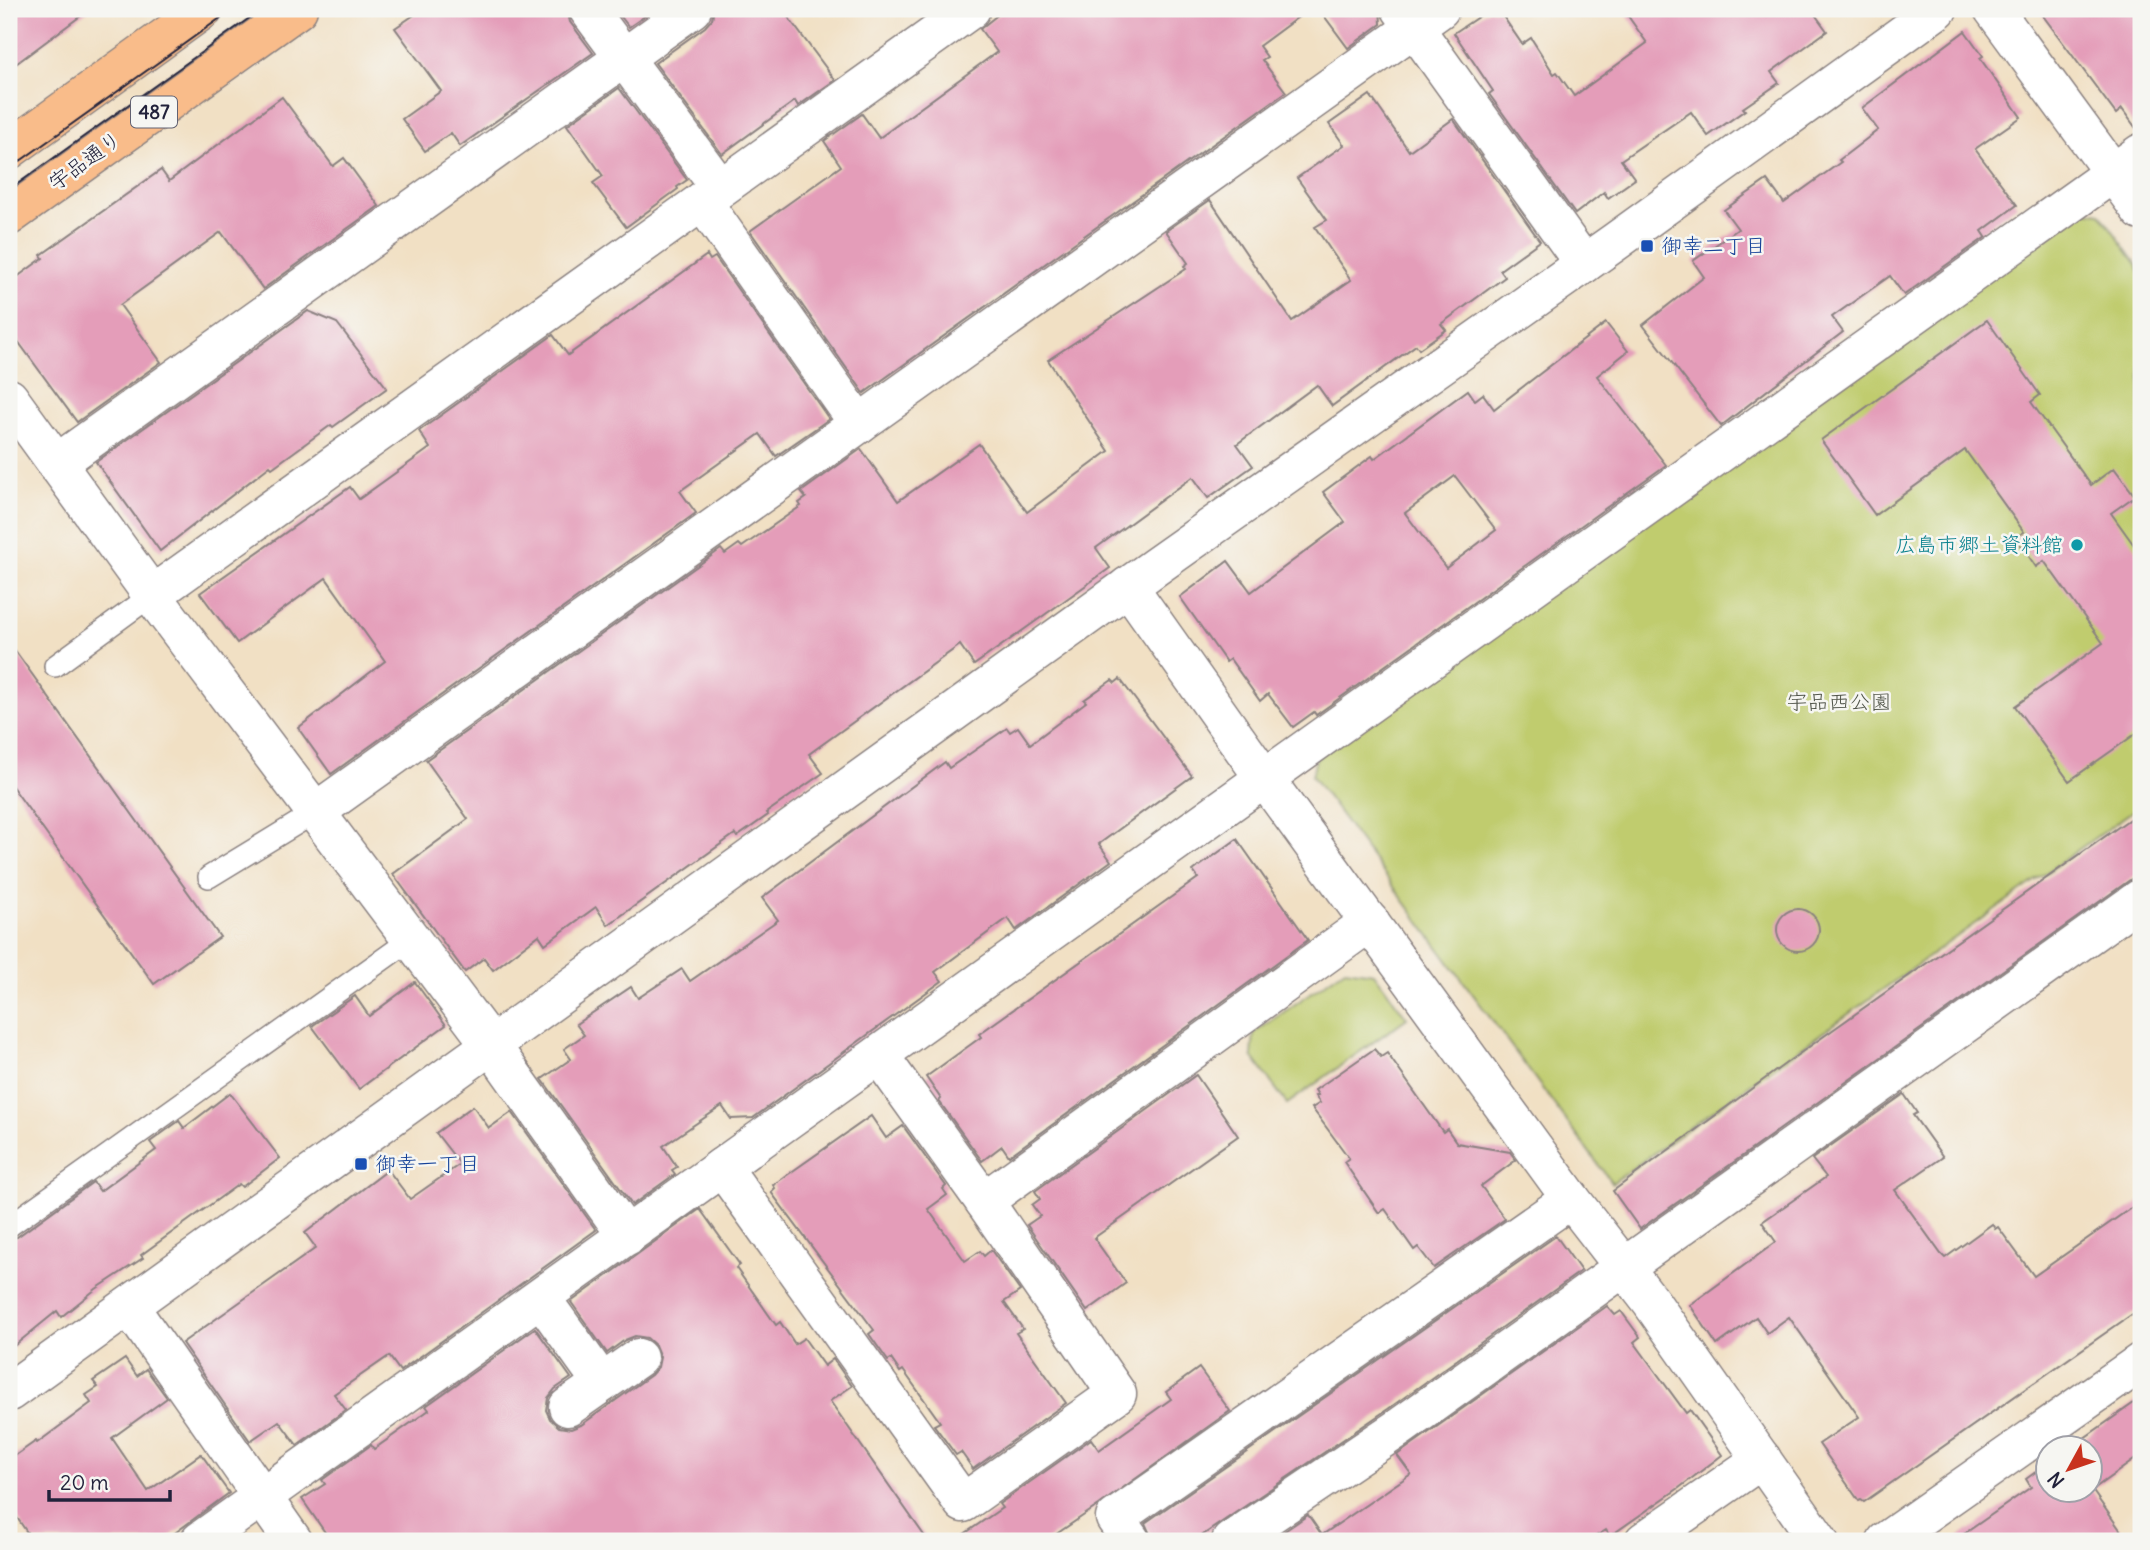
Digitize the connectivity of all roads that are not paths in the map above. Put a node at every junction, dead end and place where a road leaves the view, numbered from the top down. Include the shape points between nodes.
1 (204, 9) edge
2 (298, 9) edge
3 (588, 9) edge
4 (692, 9) edge
5 (971, 9) edge
6 (1938, 9) edge
7 (1993, 9) edge
8 (1419, 15) edge
9 (624, 57) junction
10 (9, 150) edge
11 (2128, 163) edge
12 (711, 195) junction
13 (2141, 211) edge
14 (9, 216) edge
15 (1584, 264) junction
16 (9, 398) edge
17 (859, 424) junction
18 (56, 464) junction
19 (1128, 586) junction
20 (152, 595) junction
21 (55, 666) dead end
22 (1265, 778) junction
23 (314, 813) junction
24 (209, 877) dead end
25 (2141, 898) edge
26 (1370, 922) junction
27 (410, 940) junction
28 (491, 1045) junction
29 (879, 1055) junction
30 (722, 1167) junction
31 (1571, 1199) junction
32 (984, 1201) junction
33 (9, 1226) edge
34 (627, 1236) junction
35 (1623, 1268) junction
36 (541, 1298) junction
37 (129, 1306) junction
38 (638, 1358) dead end
39 (2141, 1362) edge
40 (602, 1383) junction
41 (9, 1392) edge
42 (568, 1407) dead end
43 (1762, 1458) junction
44 (261, 1497) junction
45 (200, 1541) edge
46 (293, 1541) edge
47 (1131, 1541) edge
48 (1231, 1541) edge
49 (1644, 1541) edge
50 (1819, 1541) edge
51 (1886, 1541) edge

1 - 10 highway, 487
2 - 14 highway, 宇品通り / 487
3 - 9 street
4 - 9 street
5 - 12 street
6 - 15 street
7 - 11 street
8 - 15 street
8 - 17 street
9 - 12 street
9 - 18 street
11 - 13 street
11 - 22 street
12 - 17 street
12 - 20 street
15 - 19 street
16 - 18 street
17 - 23 street
18 - 20 street
19 - 22 street
19 - 28 street
20 - 21 lane
20 - 23 street
22 - 26 street
22 - 29 street
23 - 24 lane
23 - 27 street
25 - 35 street
26 - 31 street
26 - 32 street
27 - 28 street
27 - 33 lane
28 - 34 street
28 - 37 street
29 - 30 street
29 - 32 street
30 - 32 street via 963,1503 1116,1394
30 - 34 street
31 - 35 street
31 - 47 street via 1115,1518
34 - 36 street
35 - 43 street
35 - 48 street
36 - 40 street
36 - 44 street
37 - 41 street
37 - 44 street
38 - 40 street
39 - 51 street
40 - 42 street
43 - 49 street
43 - 50 street
44 - 45 street
44 - 46 street

